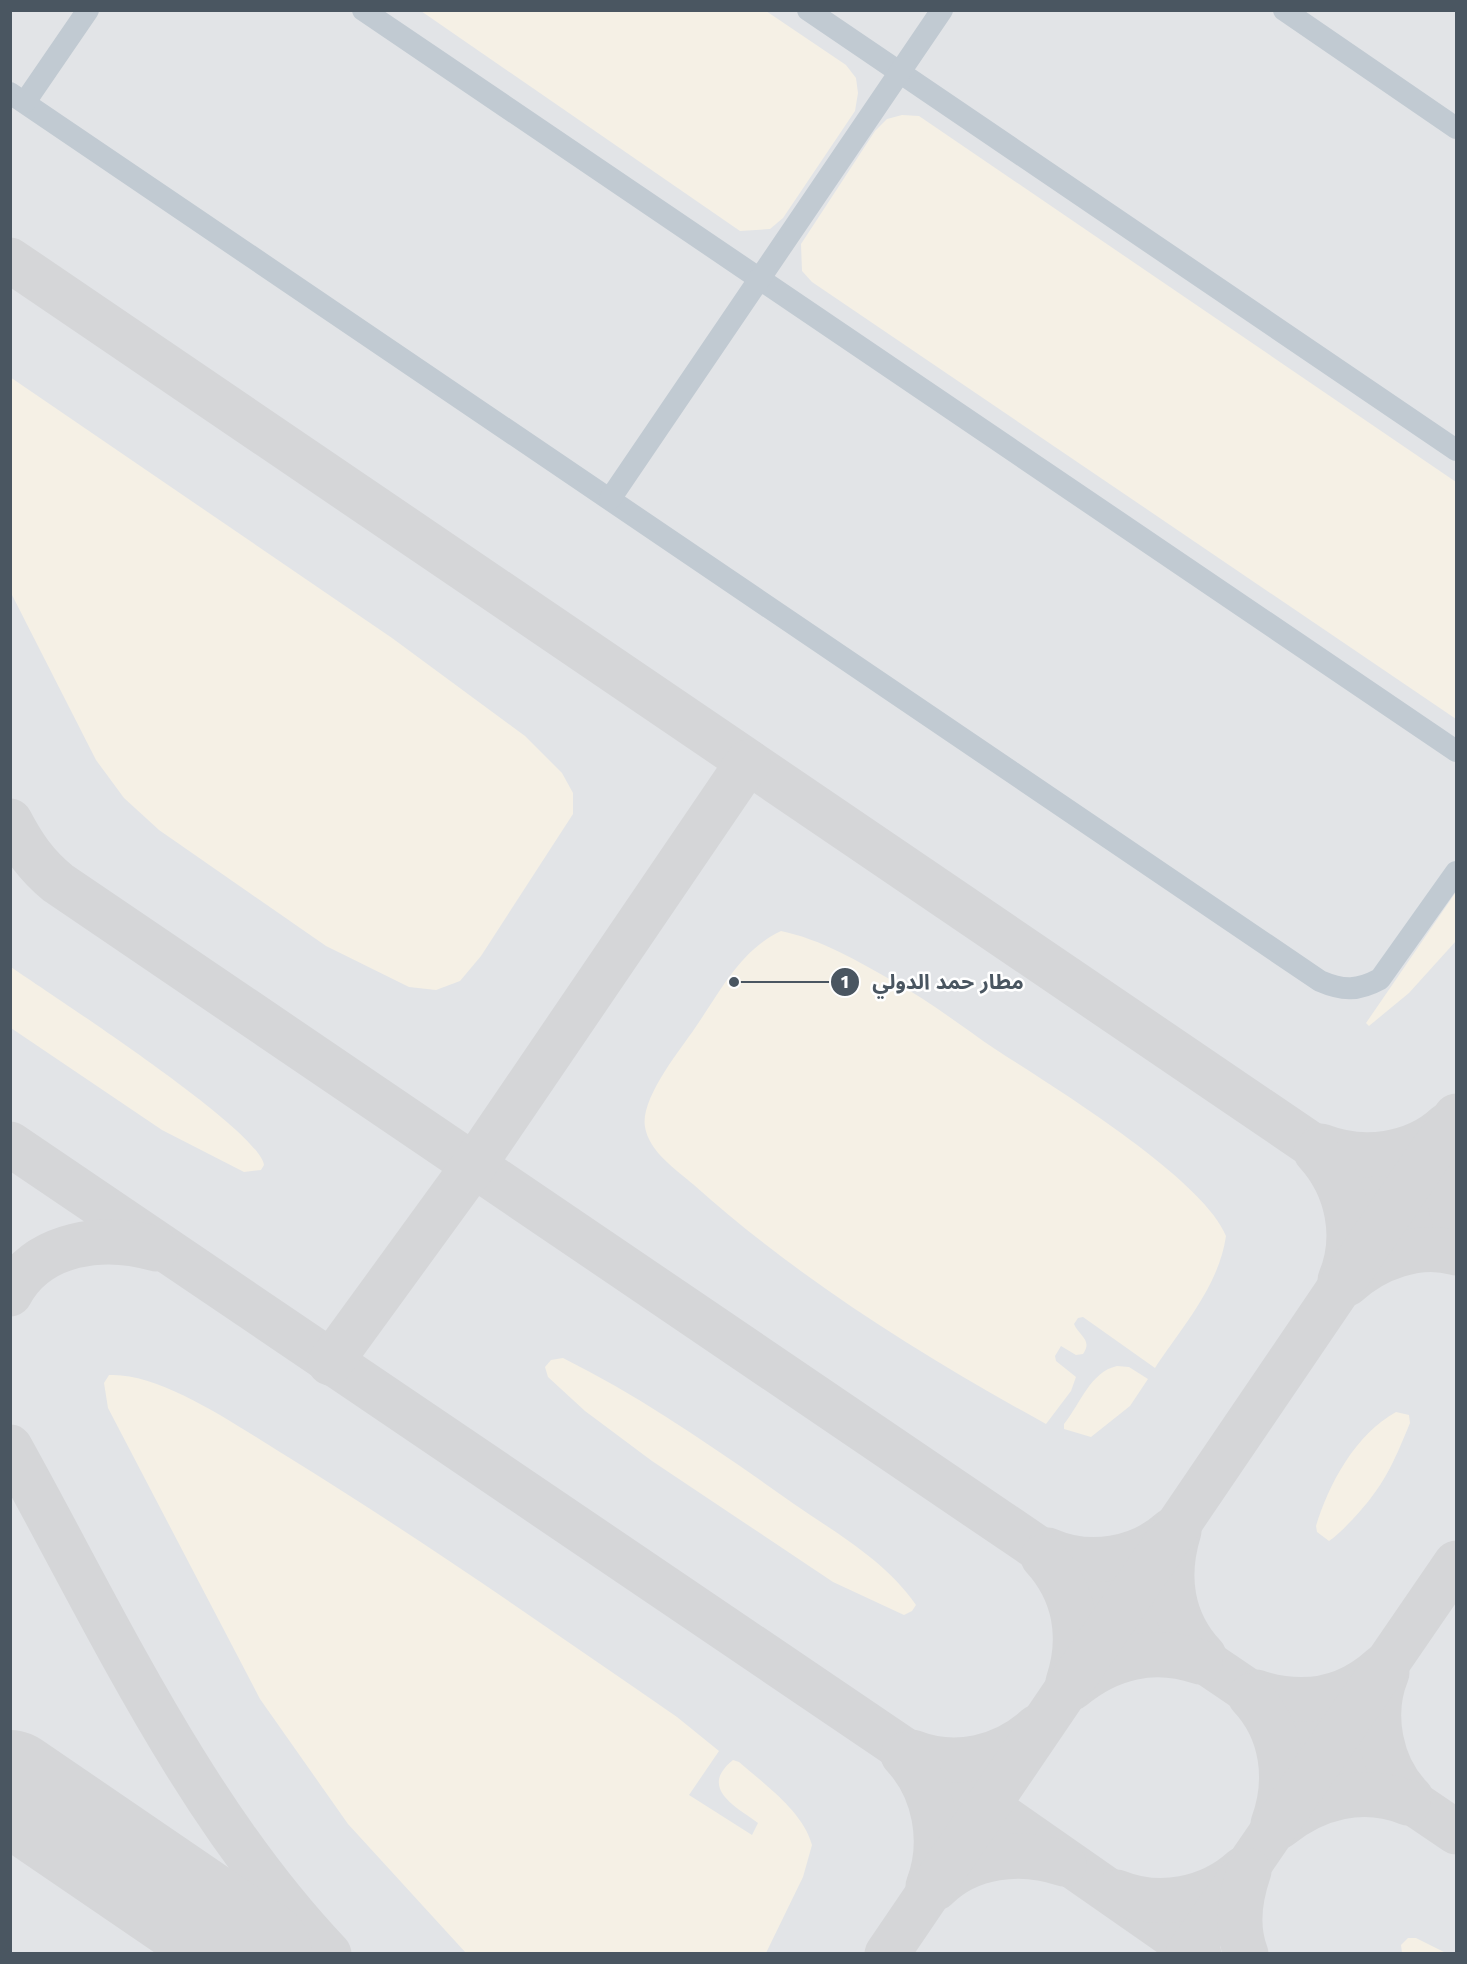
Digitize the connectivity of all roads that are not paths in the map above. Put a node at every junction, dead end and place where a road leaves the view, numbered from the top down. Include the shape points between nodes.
1 (88, 10) edge
2 (363, 10) edge
3 (808, 10) edge
4 (942, 10) edge
5 (1284, 10) edge
6 (900, 72) junction
7 (18, 97) edge
8 (1456, 128) edge
9 (759, 279) junction
10 (1456, 450) edge
11 (610, 499) junction
12 (1456, 751) edge
13 (1456, 872) edge

1 - 7 lane
2 - 9 lane
3 - 6 lane
4 - 6 lane
5 - 8 lane
6 - 9 lane
6 - 10 lane
7 - 11 lane
9 - 11 lane
9 - 12 lane
11 - 13 lane via 1320,981 1338,989 1366,987 1380,979

